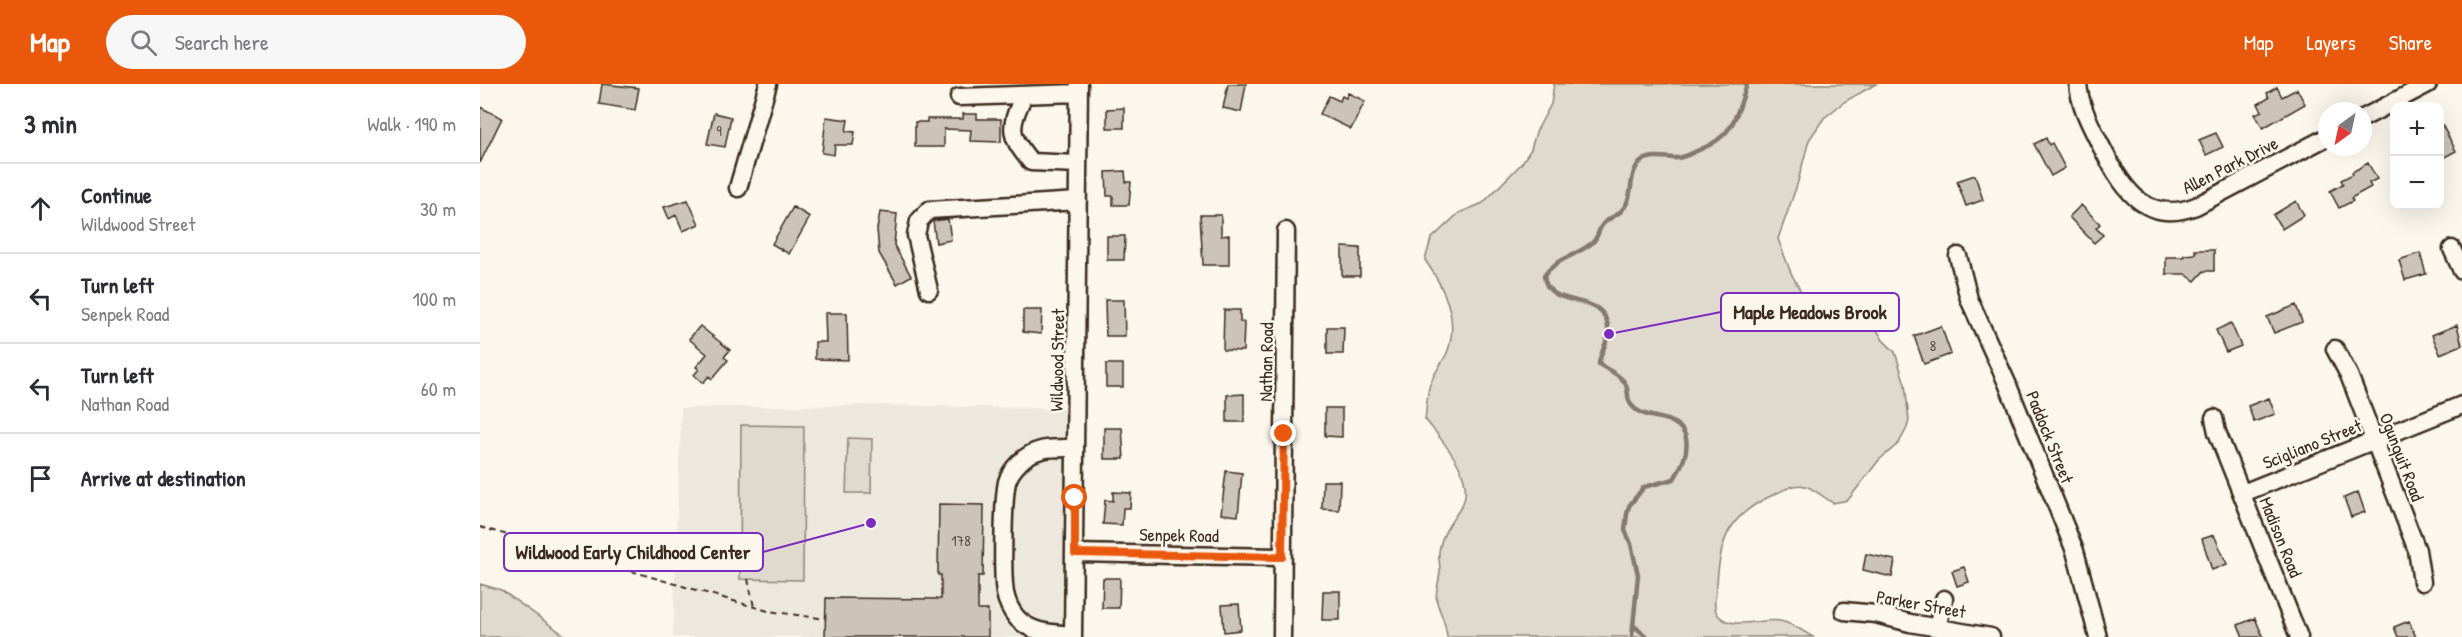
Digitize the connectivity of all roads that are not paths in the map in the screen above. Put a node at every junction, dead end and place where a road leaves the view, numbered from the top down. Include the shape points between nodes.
1 (768, 84) edge
2 (2078, 84) edge
3 (2428, 84) edge
4 (1079, 89) edge
5 (1024, 95) junction
6 (959, 97) dead end
7 (2372, 113) edge
8 (2318, 142) edge
9 (1078, 164) junction
10 (738, 188) dead end
11 (1078, 201) junction
12 (1286, 231) dead end
13 (2452, 249) dead end
14 (1958, 255) dead end
15 (2462, 271) edge
16 (929, 290) dead end
17 (2335, 349) dead end
18 (2462, 405) edge
19 (2214, 418) dead end
20 (2375, 440) junction
21 (1075, 448) junction
22 (2242, 493) junction
23 (1075, 553) junction
24 (1282, 557) junction
25 (2422, 582) dead end
26 (1944, 599) dead end
27 (1844, 611) dead end
28 (1937, 627) junction
29 (1032, 633) edge
30 (1073, 636) edge
31 (1282, 637) edge
32 (1991, 637) edge
33 (2098, 637) edge
34 (2300, 637) edge

1 - 10 street
2 - 8 street, Allen Park Drive via 2084,112 2123,185 2139,202 2160,211 2175,212 2196,206
3 - 7 street
4 - 5 street
4 - 9 street, Wildwood Street
5 - 6 street
5 - 9 street via 1012,135 1022,152 1030,162
9 - 11 street, Wildwood Street
11 - 16 street via 929,210 919,221 916,235
11 - 21 street, Wildwood Street
12 - 24 street, Nathan Road
13 - 15 street
14 - 33 street, Paddock Street via 1969,299 2075,551
17 - 20 street, Ogunquit Road
18 - 20 street, Scigliano Street
19 - 22 street, Madison Road
20 - 22 street, Scigliano Street
20 - 25 street, Ogunquit Road via 2417,550
21 - 23 street, Wildwood Street
21 - 29 street via 1048,448 1030,454 1016,466 1007,483 1005,596 1017,618
22 - 34 street, Madison Road
23 - 24 street, Senpek Road
23 - 30 street, Wildwood Street
24 - 31 street, Nathan Road
26 - 28 street
27 - 28 street, Parker Street
28 - 32 street, Parker Street
29 - 30 street

